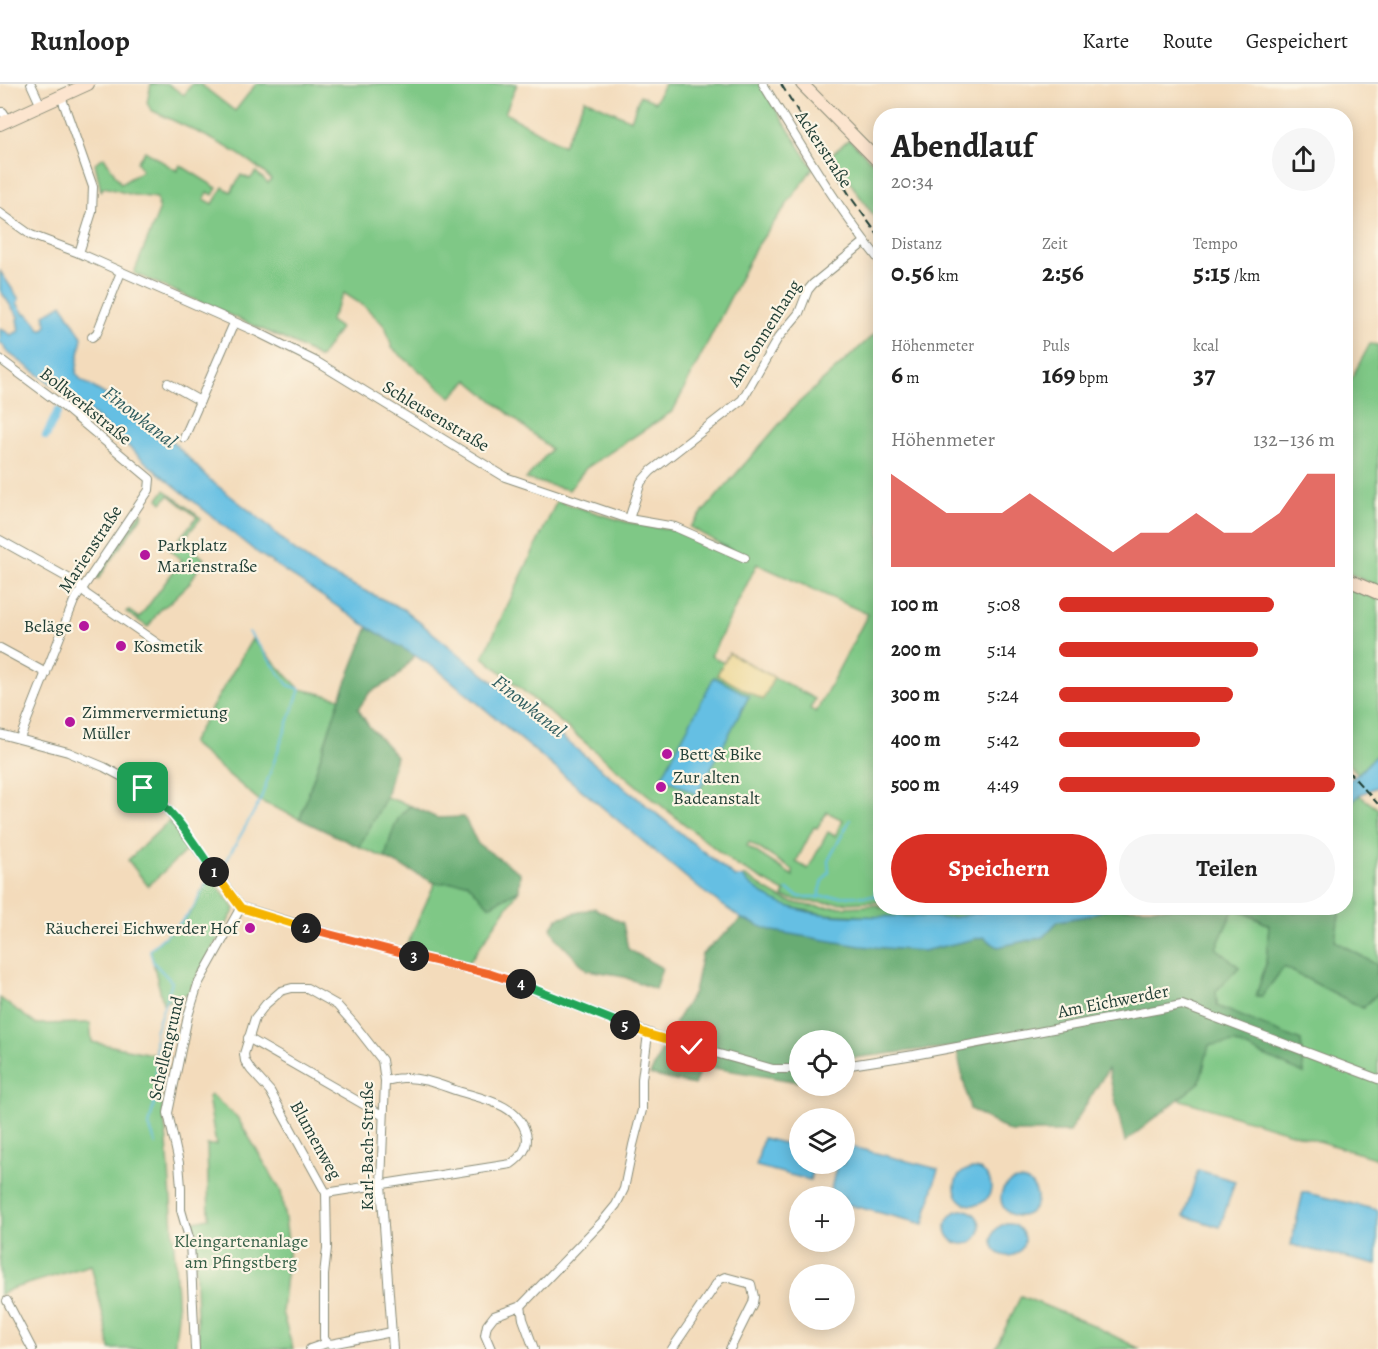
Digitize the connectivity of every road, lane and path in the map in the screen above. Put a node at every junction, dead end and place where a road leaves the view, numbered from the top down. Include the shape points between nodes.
1 (31, 84) edge
2 (88, 84) edge
3 (763, 84) edge
4 (802, 84) edge
5 (61, 96) junction
6 (41, 106) junction
7 (3, 119) edge
8 (873, 156) edge
9 (0, 213) edge
10 (861, 245) dead end
11 (873, 252) edge
12 (79, 253) junction
13 (121, 272) junction
14 (234, 322) junction
15 (92, 337) dead end
16 (0, 359) edge
17 (168, 383) dead end
18 (200, 401) junction
19 (184, 438) dead end
20 (150, 480) joint
21 (629, 519) junction
22 (0, 540) edge
23 (745, 558) dead end
24 (1353, 582) edge
25 (81, 588) junction
26 (1378, 593) edge
27 (0, 648) edge
28 (167, 650) dead end
29 (46, 673) junction
30 (0, 734) edge
31 (20, 738) junction
32 (241, 908) junction
33 (266, 1004) joint
34 (648, 1034) junction
35 (248, 1038) junction
36 (855, 1064) edge
37 (789, 1069) edge
38 (1378, 1079) edge
39 (385, 1081) junction
40 (382, 1115) junction
41 (381, 1184) junction
42 (326, 1193) junction
43 (7, 1301) dead end
44 (521, 1306) junction
45 (393, 1334) junction
46 (327, 1343) junction
47 (32, 1349) edge
48 (195, 1349) edge
49 (310, 1349) edge
50 (393, 1349) edge
51 (401, 1349) edge
52 (491, 1349) edge
53 (534, 1349) edge
54 (672, 1349) edge
55 (730, 1349) edge

1 - 6 street
2 - 5 main road
3 - 11 street, Ackerstraße
4 - 8 main road
5 - 6 main road
5 - 12 street via 93,187 92,212
6 - 7 main road
9 - 12 street, Schleusenstraße via 31,235
10 - 21 street, Am Sonnenhang via 808,290 799,313 778,338 742,400 641,482
12 - 13 street, Schleusenstraße
13 - 14 street, Schleusenstraße
13 - 15 street
14 - 18 street
14 - 21 street, Schleusenstraße via 316,362 505,477
16 - 20 street, Bollwerkstraße
17 - 18 street
18 - 19 street
20 - 25 street, Marienstraße via 149,490
21 - 23 street, Schleusenstraße via 675,527
22 - 25 street
24 - 26 main road
25 - 28 street
25 - 29 street, Marienstraße
27 - 29 street
29 - 31 street, Marienstraße
30 - 31 street
31 - 32 street via 104,767 161,801
32 - 34 street via 491,974
32 - 48 street, Schellengrund via 198,984 168,1113 179,1163 181,1210 190,1241
33 - 35 street, Blumenweg via 255,1018
33 - 39 street, Karl-Bach-Straße via 281,991 292,988 307,987 320,994 337,1005 382,1060
34 - 37 street via 773,1070
34 - 44 street via 642,1110 624,1189 602,1222
35 - 40 street
35 - 42 street, Blumenweg via 245,1061 270,1091
36 - 38 street, Am Eichwerder via 1182,1005
39 - 40 street, Karl-Bach-Straße
39 - 41 street via 402,1077 424,1080 497,1104 522,1122 528,1140 524,1152 511,1164
40 - 41 street, Karl-Bach-Straße
41 - 42 street
41 - 45 street, Karl-Bach-Straße
42 - 46 street, Blumenweg
43 - 47 street
44 - 52 street via 494,1316 487,1326 485,1335
44 - 53 street
45 - 46 street
45 - 50 street, Karl-Bach-Straße
45 - 51 street
46 - 49 street
54 - 55 street via 719,1280 725,1277 751,1284 754,1296

